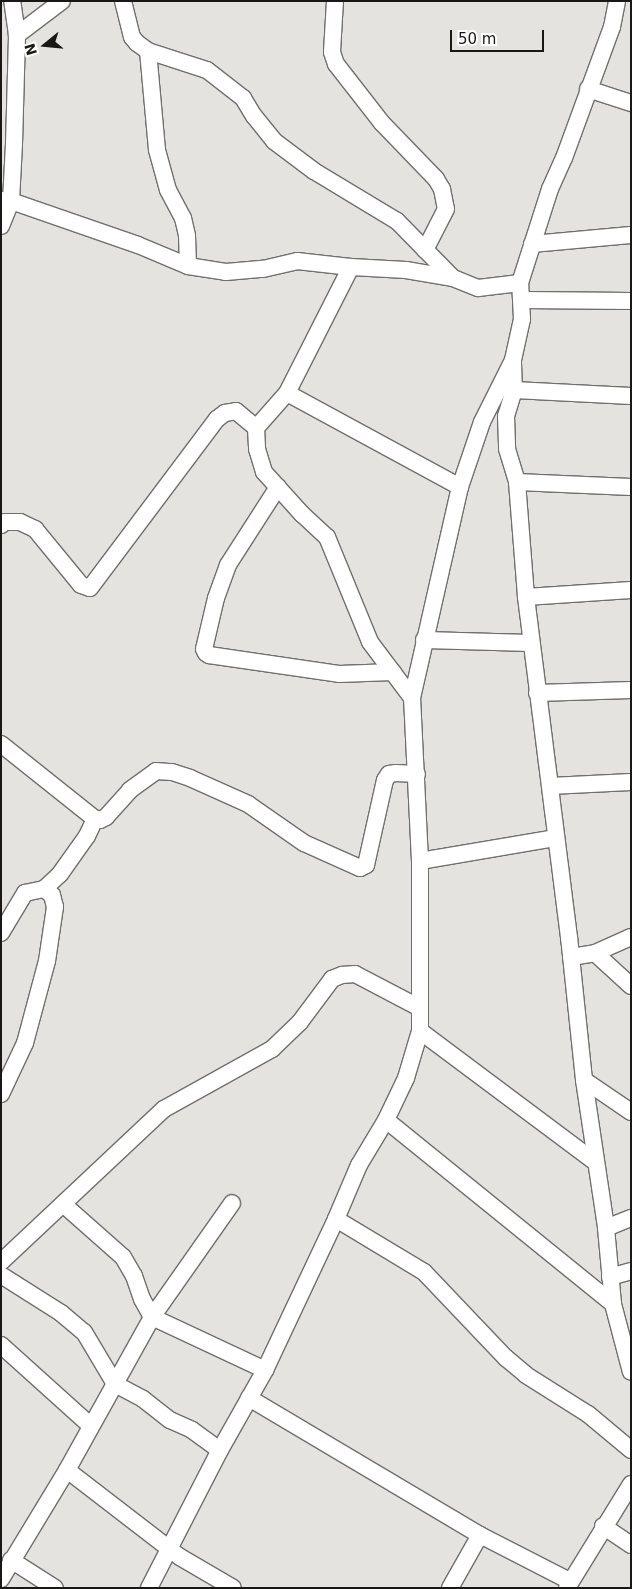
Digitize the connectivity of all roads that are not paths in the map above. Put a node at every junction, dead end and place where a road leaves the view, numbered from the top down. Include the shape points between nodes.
1 (12, 1) edge
2 (62, 1) edge
3 (123, 1) edge
4 (335, 1) edge
5 (617, 1) edge
6 (17, 36) junction
7 (148, 51) junction
8 (588, 89) junction
9 (631, 103) edge
10 (6, 201) edge
11 (1, 226) edge
12 (631, 235) edge
13 (532, 244) junction
14 (425, 250) junction
15 (188, 266) junction
16 (351, 268) junction
17 (453, 278) junction
18 (520, 283) junction
19 (522, 300) junction
20 (631, 301) edge
21 (513, 360) junction
22 (514, 390) junction
23 (287, 393) junction
24 (631, 396) edge
25 (256, 428) junction
26 (518, 482) junction
27 (278, 486) junction
28 (460, 487) junction
29 (631, 487) edge
30 (1, 526) edge
31 (631, 590) edge
32 (526, 597) junction
33 (424, 640) junction
34 (531, 643) junction
35 (393, 672) junction
36 (631, 690) edge
37 (537, 693) junction
38 (412, 698) junction
39 (1, 744) edge
40 (417, 774) junction
41 (631, 782) edge
42 (550, 786) junction
43 (95, 818) junction
44 (556, 838) junction
45 (420, 861) junction
46 (44, 889) junction
47 (1, 932) edge
48 (631, 937) edge
49 (595, 953) junction
50 (571, 957) junction
51 (631, 986) edge
52 (420, 1008) junction
53 (420, 1031) junction
54 (584, 1080) junction
55 (1, 1094) edge
56 (631, 1112) edge
57 (386, 1120) junction
58 (595, 1162) junction
59 (232, 1202) dead end
60 (63, 1204) junction
61 (631, 1218) edge
62 (336, 1219) junction
63 (606, 1228) junction
64 (1, 1262) edge
65 (631, 1271) edge
66 (1, 1275) edge
67 (610, 1277) junction
68 (613, 1304) junction
69 (152, 1317) junction
70 (1, 1345) edge
71 (630, 1369) edge
72 (265, 1370) junction
73 (115, 1384) junction
74 (249, 1398) junction
75 (91, 1426) junction
76 (220, 1450) junction
77 (631, 1450) edge
78 (67, 1470) junction
79 (631, 1484) edge
80 (603, 1526) junction
81 (480, 1535) junction
82 (631, 1545) edge
83 (170, 1549) junction
84 (11, 1560) junction
85 (1, 1579) edge
86 (568, 1585) edge
87 (55, 1588) edge
88 (149, 1588) edge
89 (233, 1588) edge
90 (450, 1588) edge

1 - 6 street
2 - 6 street
3 - 7 street via 132,36
4 - 14 street via 332,52 336,64 382,123 442,189 446,209
5 - 8 street via 612,27
6 - 10 street
7 - 14 street via 207,70 243,98 274,141 314,171 397,221
7 - 15 street via 157,150 168,190 183,218
8 - 9 street
8 - 13 street
10 - 11 street
10 - 15 street via 138,245
12 - 13 street
13 - 18 street
14 - 17 street
15 - 16 street via 226,272 263,269 297,261
16 - 17 street via 406,270
16 - 23 street
17 - 18 street via 478,288
18 - 19 street
19 - 20 street
19 - 21 street via 522,319
21 - 22 street
21 - 28 street via 482,422
22 - 24 street
22 - 26 street via 506,416 508,449
23 - 25 street
23 - 28 street
25 - 27 street via 257,449 264,472
25 - 30 street via 236,411 217,419 90,588 81,585 35,529 20,522 6,522
26 - 29 street
26 - 32 street
27 - 35 street via 327,537 370,642
27 - 35 street via 228,565 216,598 204,650 209,656 339,674
28 - 33 street
31 - 32 street
32 - 34 street
33 - 34 street
33 - 38 street
34 - 37 street
35 - 38 street
36 - 37 street
37 - 42 street
38 - 40 street
39 - 43 street
40 - 43 street via 396,772 385,780 366,865 360,868 304,843 248,804 172,772 156,772 130,790 106,817
40 - 45 street
41 - 42 street
42 - 44 street
43 - 46 street via 88,836 60,874
44 - 45 street
44 - 50 street
45 - 52 street
46 - 47 street via 25,893
46 - 55 street via 52,895 55,907 47,962 25,1043
48 - 49 street
49 - 50 street
49 - 51 street
50 - 54 street
52 - 53 street
52 - 60 street via 355,974 332,979 300,1022 272,1049 164,1109
53 - 57 street via 406,1078
53 - 58 street
54 - 56 street
54 - 58 street
57 - 62 street via 359,1165
57 - 68 street
58 - 63 street
59 - 69 street
60 - 64 street
60 - 69 street via 123,1257
61 - 63 street
62 - 72 street
62 - 77 street via 424,1272 506,1358 526,1375 588,1414
63 - 67 street
65 - 67 street
66 - 73 street via 61,1313 84,1332
67 - 68 street
68 - 71 street
69 - 72 street
69 - 73 street
70 - 75 street
72 - 74 street
73 - 75 street
73 - 76 street via 142,1398 170,1420 192,1430
74 - 76 street
74 - 81 street
75 - 78 street
76 - 83 street
78 - 83 street
78 - 84 street
79 - 80 street
80 - 82 street
80 - 86 street
81 - 86 street
81 - 90 street
83 - 88 street
83 - 89 street
84 - 85 street
84 - 87 street

